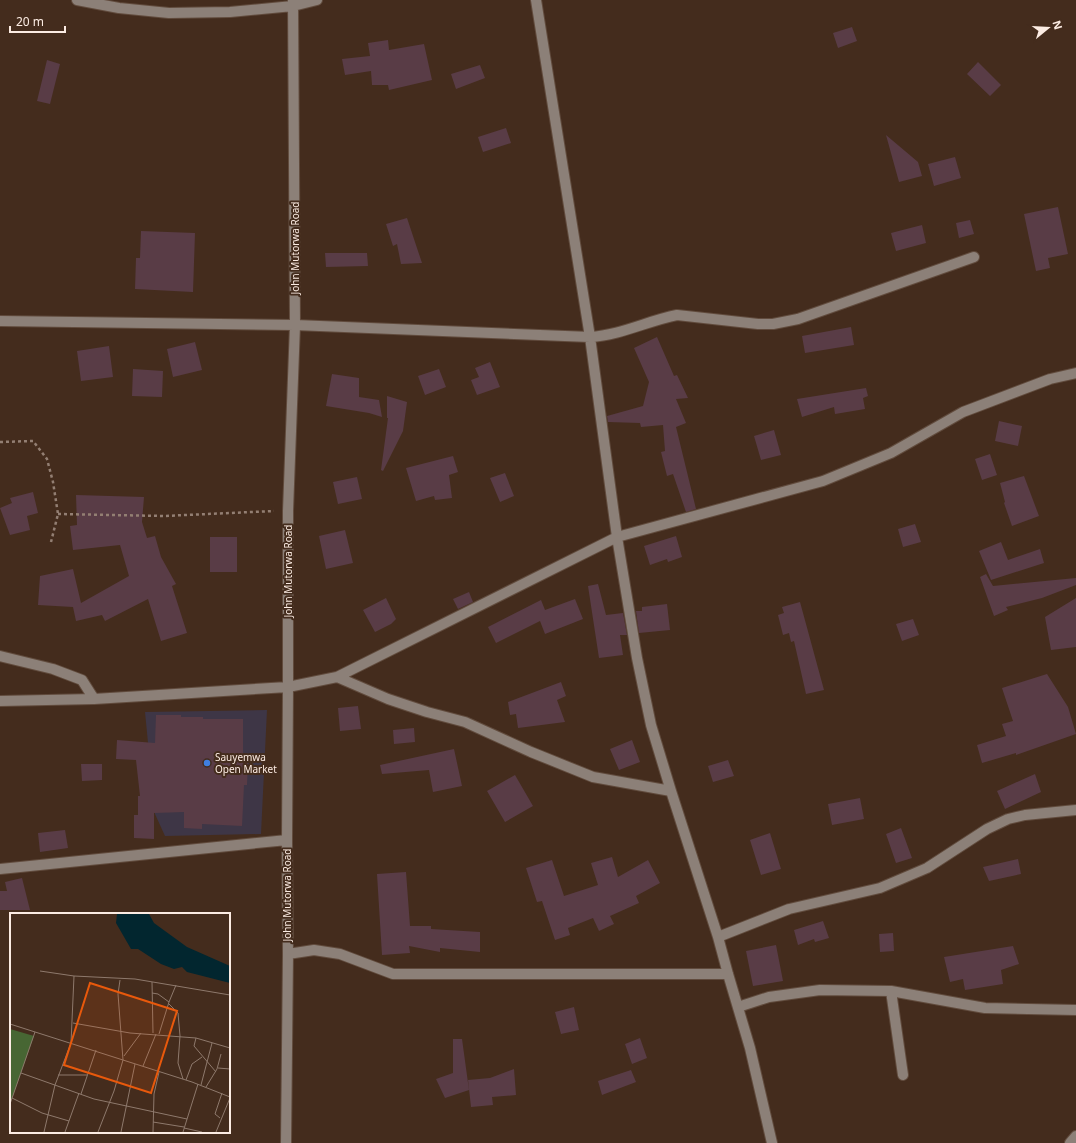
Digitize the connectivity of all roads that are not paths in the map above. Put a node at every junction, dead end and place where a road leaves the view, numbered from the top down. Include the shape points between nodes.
1 (77, 0) edge
2 (317, 0) edge
3 (536, 0) edge
4 (293, 3) edge
5 (974, 257) dead end
6 (0, 321) edge
7 (295, 325) junction
8 (590, 337) junction
9 (1076, 373) edge
10 (617, 537) junction
11 (0, 656) edge
12 (337, 677) junction
13 (288, 687) junction
14 (94, 699) junction
15 (0, 700) edge
16 (671, 791) junction
17 (1076, 810) edge
18 (287, 840) junction
19 (0, 869) edge
20 (718, 937) junction
21 (288, 954) junction
22 (728, 974) junction
23 (891, 991) junction
24 (738, 1007) junction
25 (1076, 1010) edge
26 (903, 1075) dead end
27 (1076, 1136) edge
28 (286, 1143) edge
29 (772, 1143) edge
30 (1070, 1143) edge

1 - 4 street via 119,8 169,13 230,12
2 - 4 street
3 - 8 street
4 - 7 street, John Mutorwa Road
5 - 8 street via 798,318 773,324 677,315 628,330
6 - 7 street
7 - 8 street
7 - 13 street, John Mutorwa Road via 288,511
8 - 10 street
9 - 10 street via 1050,379 963,412 891,453 823,481
10 - 12 street
10 - 16 street via 637,658 650,718
11 - 14 street via 53,669 82,680
12 - 13 street
12 - 16 street via 388,699 465,722 593,777
13 - 14 street
13 - 18 street, John Mutorwa Road
14 - 15 street
16 - 20 street
17 - 20 street via 1025,814 1008,819 986,829 927,868 880,888 789,909
18 - 19 street
18 - 21 street, John Mutorwa Road
20 - 22 street
21 - 22 street via 314,950 340,954 393,974
21 - 28 street, John Mutorwa Road
22 - 24 street
23 - 24 street via 820,990 769,997
23 - 25 street via 985,1008
23 - 26 street
24 - 29 street
27 - 30 street

